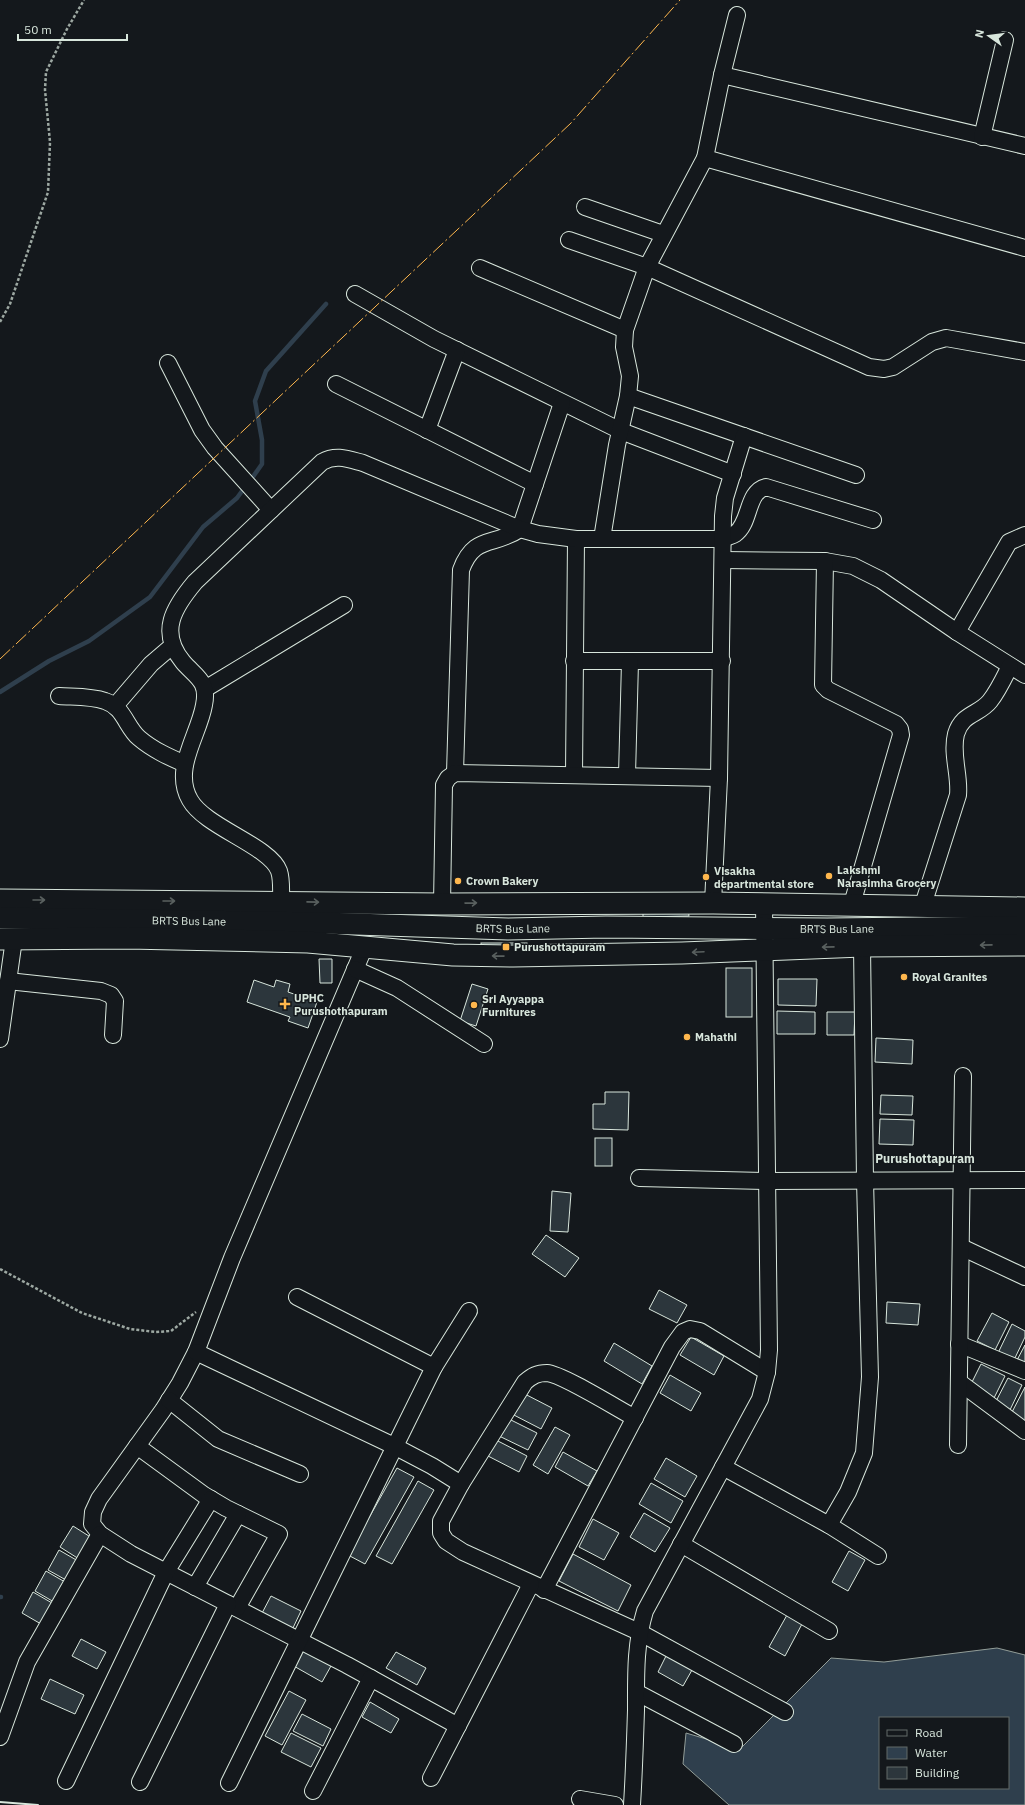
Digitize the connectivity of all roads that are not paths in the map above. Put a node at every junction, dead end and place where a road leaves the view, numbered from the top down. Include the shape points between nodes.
1 (737, 15) dead end
2 (1005, 40) dead end
3 (722, 75) junction
4 (982, 137) junction
5 (1025, 146) edge
6 (705, 158) junction
7 (585, 207) dead end
8 (664, 234) junction
9 (568, 240) dead end
10 (1025, 248) edge
11 (647, 267) junction
12 (480, 268) dead end
13 (355, 294) dead end
14 (625, 330) junction
15 (457, 350) junction
16 (1025, 352) edge
17 (168, 363) dead end
18 (336, 384) dead end
19 (628, 396) junction
20 (562, 403) junction
21 (427, 430) junction
22 (621, 431) junction
23 (744, 436) junction
24 (733, 474) junction
25 (856, 475) dead end
26 (535, 484) junction
27 (270, 510) junction
28 (873, 520) dead end
29 (520, 529) junction
30 (1025, 535) edge
31 (576, 539) junction
32 (602, 539) junction
33 (723, 539) junction
34 (723, 560) junction
35 (825, 561) junction
36 (344, 605) dead end
37 (957, 632) junction
38 (172, 646) junction
39 (574, 661) junction
40 (722, 661) junction
41 (630, 662) junction
42 (1010, 666) junction
43 (1025, 675) edge
44 (205, 689) junction
45 (59, 696) dead end
46 (115, 706) junction
47 (185, 764) junction
48 (455, 773) junction
49 (574, 775) junction
50 (627, 775) junction
51 (719, 778) junction
52 (0, 900) edge
53 (281, 901) junction
54 (713, 903) junction
55 (442, 904) junction
56 (764, 904) junction
57 (852, 904) junction
58 (923, 905) junction
59 (1025, 908) edge
60 (0, 918) edge
61 (765, 928) junction
62 (1025, 928) edge
63 (7, 939) edge
64 (1025, 945) edge
65 (365, 946) junction
66 (862, 946) junction
67 (764, 949) junction
68 (355, 969) junction
69 (8, 981) junction
70 (113, 1035) dead end
71 (0, 1039) edge
72 (484, 1044) dead end
73 (963, 1076) dead end
74 (639, 1178) dead end
75 (865, 1180) junction
76 (962, 1180) junction
77 (1025, 1180) edge
78 (768, 1182) junction
79 (961, 1247) junction
80 (1025, 1277) edge
81 (297, 1297) dead end
82 (469, 1311) dead end
83 (960, 1344) junction
84 (196, 1352) junction
85 (434, 1367) junction
86 (1025, 1371) edge
87 (767, 1372) junction
88 (959, 1382) junction
89 (169, 1400) junction
90 (635, 1418) junction
91 (1025, 1430) edge
92 (958, 1445) dead end
93 (137, 1446) junction
94 (394, 1446) junction
95 (723, 1468) junction
96 (300, 1474) dead end
97 (461, 1484) junction
98 (211, 1499) junction
99 (238, 1514) junction
100 (829, 1525) junction
101 (100, 1534) junction
102 (681, 1544) junction
103 (878, 1556) dead end
104 (166, 1572) junction
105 (195, 1587) junction
106 (537, 1587) junction
107 (232, 1606) junction
108 (829, 1631) dead end
109 (639, 1632) junction
110 (298, 1640) junction
111 (371, 1678) junction
112 (636, 1692) junction
113 (785, 1712) dead end
114 (458, 1726) junction
115 (0, 1737) edge
116 (734, 1744) dead end
117 (431, 1778) dead end
118 (66, 1781) dead end
119 (140, 1782) dead end
120 (229, 1783) dead end
121 (314, 1791) dead end
122 (580, 1799) dead end
123 (615, 1805) edge
124 (632, 1805) edge

1 - 3 street
2 - 4 street
3 - 4 street
3 - 6 street
4 - 5 street
6 - 8 street
6 - 10 street
7 - 8 street
8 - 11 street
9 - 11 street
11 - 14 street
11 - 16 street via 869,367 893,367 932,342 946,338
12 - 14 street
13 - 15 street
14 - 19 street via 624,347 630,376
15 - 20 street
15 - 21 street
17 - 27 street via 202,430
18 - 21 street
19 - 22 street
19 - 23 street
20 - 22 street
20 - 26 street
21 - 26 street
22 - 24 street
22 - 32 street
23 - 24 street
23 - 25 street
24 - 33 street via 725,498
26 - 29 street
27 - 29 street via 322,462 330,457 341,457 363,463
27 - 38 street via 195,582 180,601 172,623
28 - 33 street via 766,487 756,492 735,534
29 - 31 street via 551,537
29 - 48 street via 510,536 475,548 461,570
30 - 37 street via 1009,542
31 - 32 street
31 - 39 street
32 - 33 street
33 - 34 street
34 - 35 street
34 - 40 street
35 - 37 street via 853,566 881,580
35 - 57 street via 823,685 828,690 896,724 900,729
36 - 44 street
37 - 42 street
38 - 44 street via 200,678
38 - 46 street via 151,664
39 - 41 street
39 - 49 street
40 - 41 street
40 - 51 street
41 - 50 street
42 - 43 street
42 - 58 street via 990,701 962,721 956,734 958,795
44 - 47 street via 204,705
45 - 46 street via 105,701
46 - 47 street via 138,737 151,748
47 - 53 street via 184,784 189,799 197,811 273,863 278,870
48 - 49 street
48 - 55 street via 444,785
49 - 50 street
50 - 51 street
51 - 54 street
52 -> 53 main road
53 -> 55 main road
55 -> 54 main road
54 - 56 main road
56 - 57 main road
56 - 61 street
57 - 58 main road
58 - 59 main road
60 - 61 main road, BRTS Bus Lane via 324,923 468,929
61 - 62 main road, BRTS Bus Lane
61 - 67 street
63 - 65 main road via 160,939 308,942
63 - 69 street
64 -> 66 main road
67 -> 65 main road via 513,956 453,955
65 - 68 street
66 -> 67 main road
66 - 75 street
67 - 78 street
68 - 72 street via 397,988
68 - 84 street via 232,1258
69 - 70 street via 101,991 111,995 115,1001
69 - 71 street
73 - 76 street
74 - 78 street
75 - 76 street
75 - 78 street
75 - 100 street via 870,1377 864,1453 848,1492
76 - 77 street
76 - 79 street
78 - 87 street
79 - 80 street
79 - 83 street
81 - 85 street
82 - 85 street
83 - 86 street
83 - 88 street
84 - 89 street
84 - 94 street
85 - 94 street
87 - 90 street via 700,1331 690,1329 683,1332 672,1347
87 - 95 street via 760,1399
88 - 91 street
88 - 92 street
89 - 93 street
89 - 96 street via 218,1439
90 - 97 street via 566,1380 548,1373 533,1375 525,1382
90 - 106 street
93 - 98 street
93 - 101 street via 99,1499 93,1512 92,1524
94 - 97 street
94 - 110 street
95 - 100 street
95 - 102 street
97 - 106 street via 441,1521 441,1533 446,1541 463,1552
98 - 99 street
98 - 104 street
99 - 105 street
99 - 107 street via 278,1534
100 - 103 street
101 - 104 street
101 - 115 street via 27,1662
102 - 108 street
102 - 109 street via 645,1611
104 - 105 street
104 - 118 street
105 - 107 street
106 - 109 street
106 - 114 street
107 - 110 street
107 - 119 street
109 - 112 street
109 - 113 street
110 - 111 street
110 - 120 street
111 - 114 street
111 - 121 street
112 - 116 street
112 - 124 street
114 - 117 street
122 - 123 street

